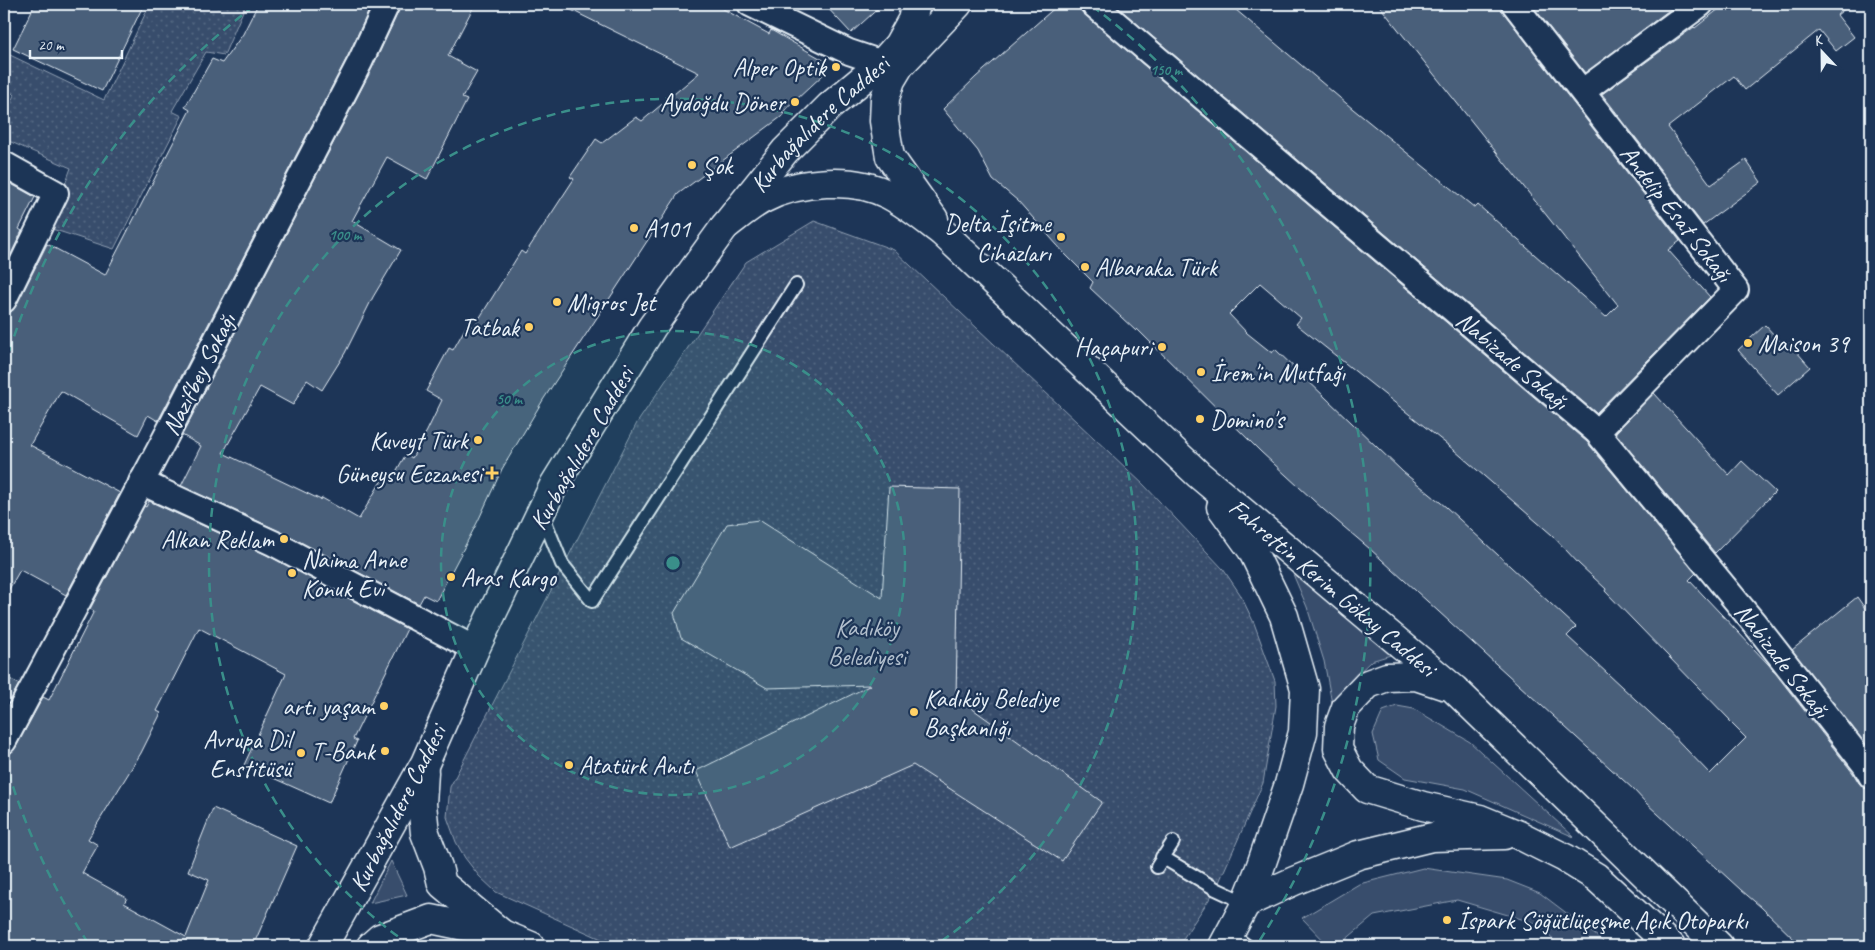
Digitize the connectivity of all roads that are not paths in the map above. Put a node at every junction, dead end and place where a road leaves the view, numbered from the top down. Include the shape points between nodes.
1 (387, 4) edge
2 (750, 4) edge
3 (916, 4) edge
4 (958, 4) edge
5 (1093, 4) edge
6 (1514, 4) edge
7 (1701, 4) edge
8 (882, 63) junction
9 (1583, 91) junction
10 (4, 164) edge
11 (725, 226) junction
12 (943, 233) junction
13 (796, 285) dead end
14 (4, 300) edge
15 (1597, 432) junction
16 (1199, 475) junction
17 (141, 482) junction
18 (542, 513) junction
19 (475, 649) junction
20 (1454, 689) junction
21 (4, 741) edge
22 (425, 763) junction
23 (1871, 776) edge
24 (1519, 835) junction
25 (1173, 842) dead end
26 (1246, 903) junction
27 (502, 934) junction
28 (1233, 942) edge
29 (324, 946) edge
30 (371, 946) edge
31 (531, 946) edge
32 (1671, 946) edge
33 (1719, 946) edge

1 - 17 street, Nazifbey Sokağı via 360,62
2 - 8 street via 849,52
3 - 8 main road, Kurbağalıdere Caddesi via 912,20 898,45
4 - 12 main road, Fahrettin Kerim Gökay Caddesi via 900,65 885,98 884,121 890,156
5 - 15 street, Nabizade Sokağı
6 - 9 street, Andelip Esat Sokağı
7 - 9 street
8 - 11 main road, Kurbağalıdere Caddesi via 830,106 785,151
9 - 15 street, Andelip Esat Sokağı via 1736,290
10 - 14 street via 56,193
11 - 12 main road, Fahrettin Kerim Gökay Caddesi via 762,200 785,190 816,183 865,186 889,194
11 - 18 main road, Kurbağalıdere Caddesi via 652,327 554,485
12 - 16 main road, Fahrettin Kerim Gökay Caddesi
13 - 18 lane via 592,601 562,564
15 - 23 street, Nabizade Sokağı via 1755,624
16 - 20 main road, Fahrettin Kerim Gökay Caddesi
16 - 26 main road via 1256,558 1284,616 1305,689 1303,732 1289,784
17 - 19 street via 273,543
17 - 21 street, Nazifbey Sokağı
18 - 19 main road, Kurbağalıdere Caddesi
19 - 22 main road, Kurbağalıdere Caddesi
20 - 24 main road via 1416,676 1387,678 1368,684 1346,707 1339,726 1338,749 1349,770 1366,789 1480,819
20 - 33 main road, Fahrettin Kerim Gökay Caddesi
22 - 27 main road via 422,804 425,833 442,884
22 - 29 main road, Kurbağalıdere Caddesi
24 - 26 main road via 1432,837 1377,850 1302,877
24 - 32 main road via 1596,877
25 - 26 lane via 1159,862
26 - 28 main road
27 - 30 main road via 431,920 380,938
27 - 31 main road

